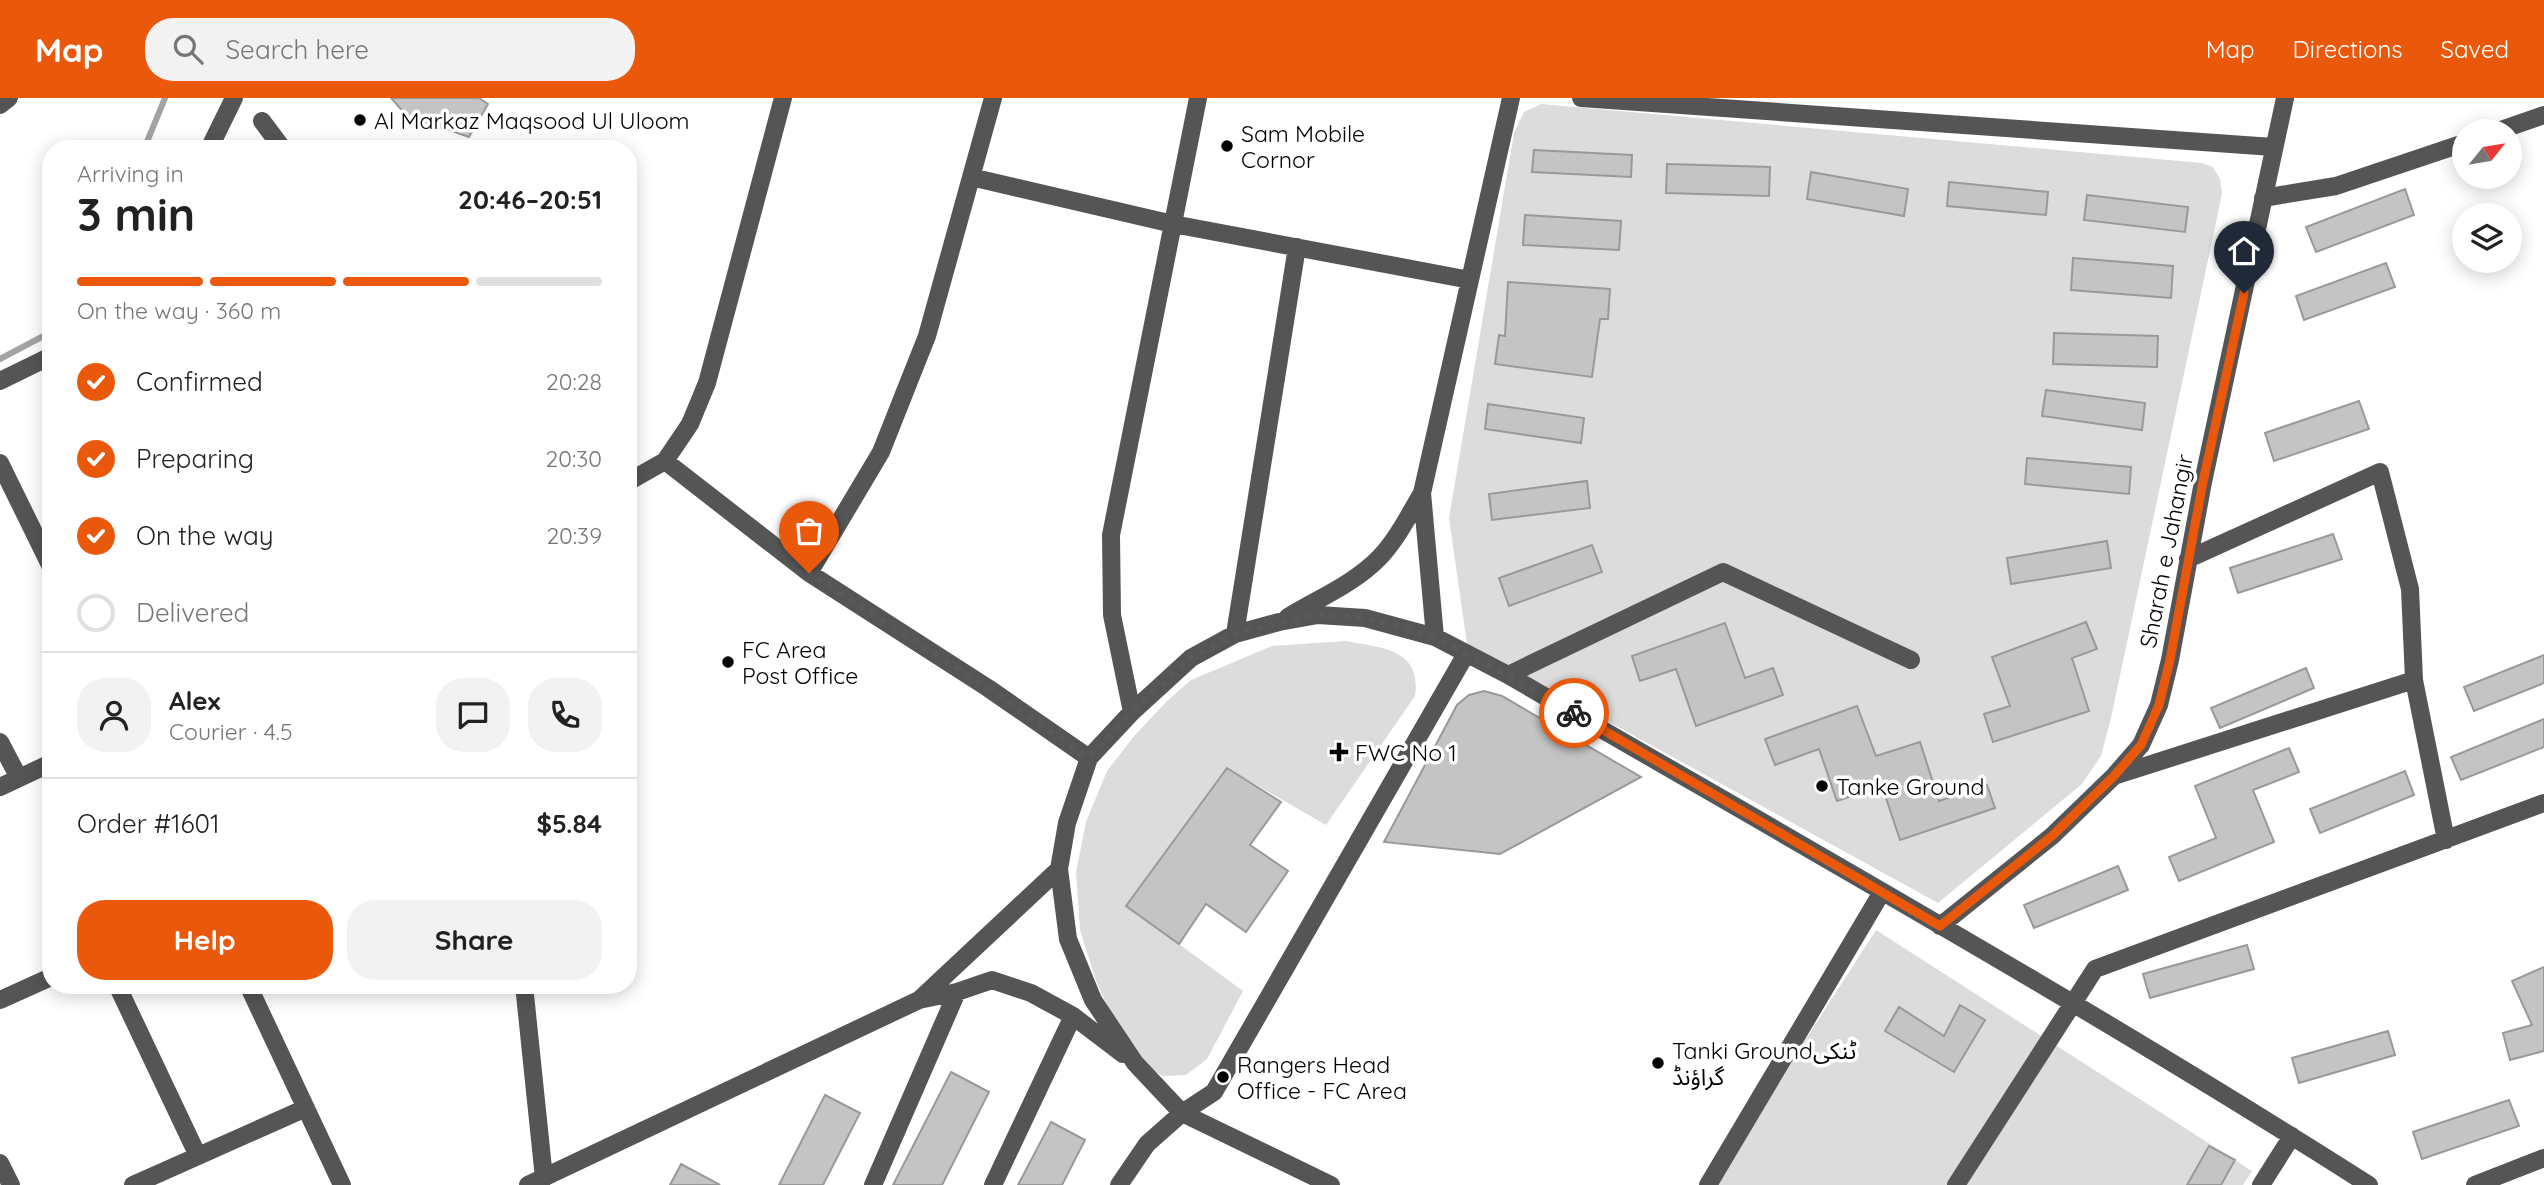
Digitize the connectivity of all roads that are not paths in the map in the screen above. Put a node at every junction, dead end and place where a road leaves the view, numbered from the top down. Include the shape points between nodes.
1 (9, 98) edge
2 (234, 98) edge
3 (783, 98) edge
4 (993, 98) edge
5 (1198, 98) edge
6 (1511, 98) edge
7 (1581, 98) edge
8 (2285, 98) edge
9 (1601, 99) edge
10 (1735, 104) edge
11 (0, 105) edge
12 (2544, 116) edge
13 (262, 121) dead end
14 (2522, 123) edge
15 (213, 140) edge
16 (276, 140) edge
17 (2273, 146) junction
18 (2452, 147) edge
19 (971, 177) junction
20 (2263, 198) junction
21 (1172, 224) junction
22 (1297, 247) junction
23 (1470, 280) junction
24 (42, 360) edge
25 (0, 381) edge
26 (665, 461) junction
27 (0, 463) edge
28 (637, 477) edge
29 (1422, 493) junction
30 (42, 546) edge
31 (2188, 559) junction
32 (809, 573) junction
33 (1279, 622) junction
34 (1235, 634) junction
35 (1434, 637) junction
36 (1466, 654) junction
37 (1911, 660) dead end
38 (1508, 675) junction
39 (2414, 680) junction
40 (1132, 712) junction
41 (0, 742) edge
42 (1089, 758) junction
43 (42, 767) edge
44 (2114, 776) junction
45 (19, 778) junction
46 (0, 787) edge
47 (2544, 803) edge
48 (2446, 840) junction
49 (1059, 869) junction
50 (1882, 892) junction
51 (1940, 926) junction
52 (42, 981) edge
53 (957, 992) junction
54 (121, 994) edge
55 (252, 994) edge
56 (525, 994) edge
57 (0, 1000) edge
58 (919, 1000) junction
59 (2073, 1003) junction
60 (1073, 1016) junction
61 (1135, 1063) junction
62 (306, 1108) junction
63 (1182, 1112) junction
64 (2292, 1136) junction
65 (198, 1156) junction
66 (2544, 1158) edge
67 (0, 1163) edge
68 (536, 1181) edge
69 (11, 1185) edge
70 (132, 1185) edge
71 (342, 1185) edge
72 (873, 1185) edge
73 (993, 1185) edge
74 (1119, 1185) edge
75 (1331, 1185) edge
76 (1708, 1185) edge
77 (1956, 1185) edge
78 (2261, 1185) edge
79 (2369, 1185) edge
80 (2475, 1185) edge

1 - 11 street
2 - 15 street
3 - 26 street via 707,383 690,424
4 - 19 street
5 - 21 street
6 - 23 street
7 - 9 street
8 - 17 street, Sharah e Jahangir
9 - 10 street
10 - 17 street
12 - 14 street
13 - 16 street
17 - 20 street, Sharah e Jahangir
18 - 20 street via 2336,186
19 - 21 street
19 - 32 street via 927,336 881,452
20 - 31 street, Sharah e Jahangir
21 - 22 street
21 - 40 street via 1111,535 1112,615
22 - 23 street
22 - 34 street
23 - 29 street
24 - 25 street
26 - 28 street
26 - 32 street
27 - 30 street
29 - 33 street via 1380,557 1352,581
29 - 35 street
31 - 39 street via 2380,472 2410,589
31 - 44 street, Sharah e Jahangir via 2159,705 2141,745
32 - 42 street
33 - 34 street
33 - 35 street via 1318,615 1365,618
34 - 40 street via 1191,658
35 - 36 street
36 - 38 street
36 - 63 street via 1214,1092
37 - 38 street via 1723,572
38 - 50 street
39 - 44 street
39 - 48 street
40 - 42 street
41 - 45 street
42 - 49 street via 1067,822
43 - 45 street
44 - 51 street, Sharah e Jahangir via 2052,836
45 - 46 street
47 - 48 street
48 - 59 street via 2095,969
49 - 58 street
49 - 61 street via 1068,939 1093,1000
50 - 51 street
50 - 76 street
51 - 59 street
52 - 57 street
53 - 58 street
53 - 60 street via 992,980 1031,993
53 - 72 street
54 - 65 street
55 - 62 street
56 - 68 street
58 - 68 street
59 - 64 street
59 - 77 street
60 - 61 street
60 - 73 street
61 - 63 street
62 - 65 street
62 - 71 street
63 - 74 street via 1147,1144
63 - 75 street
64 - 78 street
64 - 79 street
65 - 70 street
66 - 80 street
67 - 69 street

